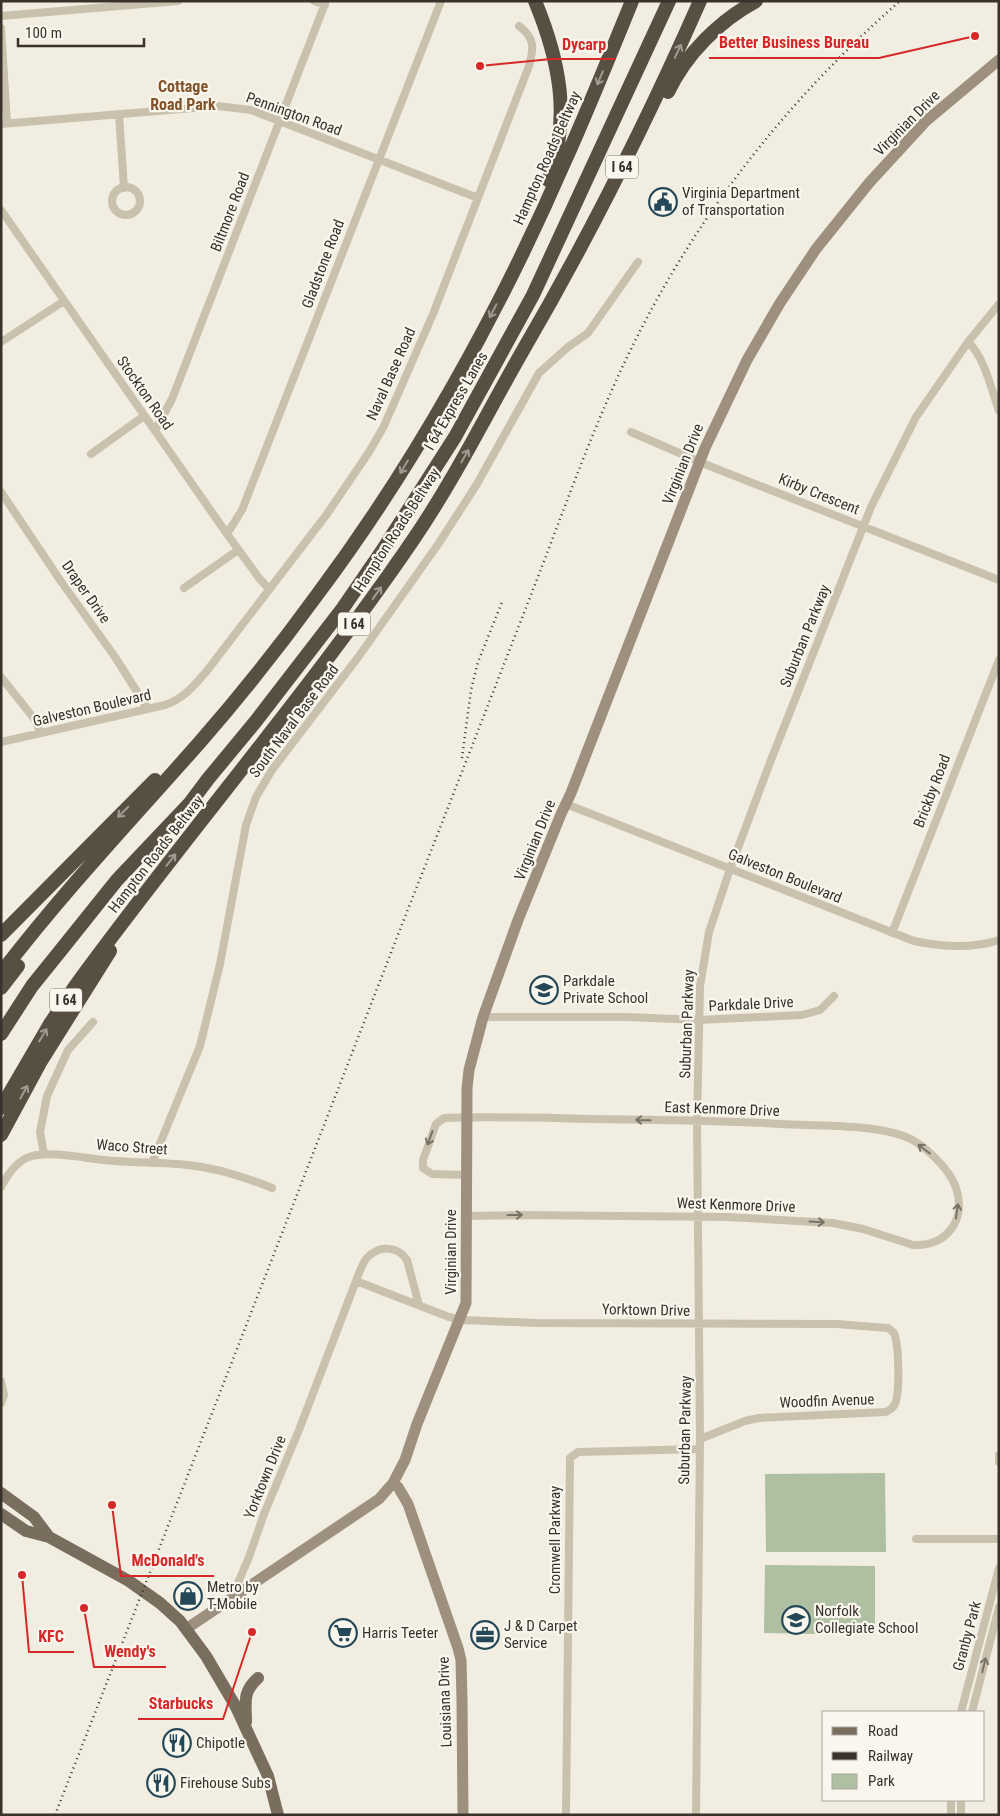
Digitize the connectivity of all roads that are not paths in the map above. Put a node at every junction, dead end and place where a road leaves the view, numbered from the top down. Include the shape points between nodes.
1 (178, 1) edge
2 (314, 1) edge
3 (441, 1) edge
4 (534, 1) edge
5 (632, 1) edge
6 (669, 1) edge
7 (700, 1) edge
8 (756, 1) edge
9 (326, 3) edge
10 (1, 16) edge
11 (519, 26) dead end
12 (1, 28) edge
13 (999, 60) edge
14 (119, 114) junction
15 (280, 121) junction
16 (3, 124) edge
17 (379, 160) junction
18 (124, 188) dead end
19 (478, 198) junction
20 (1, 210) edge
21 (638, 262) dead end
22 (515, 267) junction
23 (64, 301) junction
24 (999, 304) edge
25 (537, 328) junction
26 (1, 342) edge
27 (968, 342) junction
28 (999, 411) edge
29 (144, 416) junction
30 (155, 431) junction
31 (631, 432) dead end
32 (91, 454) dead end
33 (699, 461) junction
34 (1, 492) edge
35 (863, 526) junction
36 (227, 534) junction
37 (238, 550) junction
38 (999, 580) edge
39 (184, 588) dead end
40 (269, 590) junction
41 (319, 593) junction
42 (999, 660) edge
43 (1, 678) edge
44 (186, 694) joint
45 (148, 709) junction
46 (40, 733) junction
47 (1, 742) edge
48 (208, 779) junction
49 (566, 804) junction
50 (730, 869) junction
51 (86, 870) junction
52 (142, 899) junction
53 (892, 933) junction
54 (1, 935) edge
55 (999, 940) edge
56 (1, 973) edge
57 (1, 988) edge
58 (834, 996) dead end
59 (483, 1017) junction
60 (699, 1020) junction
61 (1, 1021) edge
62 (93, 1022) dead end
63 (1, 1034) edge
64 (1, 1108) edge
65 (467, 1117) junction
66 (697, 1121) junction
67 (1, 1135) edge
68 (44, 1154) junction
69 (152, 1163) junction
70 (466, 1175) junction
71 (955, 1185) joint
72 (1, 1187) edge
73 (272, 1188) dead end
74 (466, 1216) junction
75 (698, 1217) junction
76 (356, 1282) junction
77 (419, 1305) junction
78 (459, 1320) junction
79 (700, 1324) junction
80 (876, 1327) joint
81 (1, 1381) edge
82 (1, 1403) edge
83 (700, 1439) junction
84 (700, 1449) junction
85 (999, 1455) edge
86 (999, 1462) edge
87 (392, 1483) junction
88 (1, 1493) edge
89 (1, 1514) edge
90 (49, 1536) junction
91 (916, 1539) dead end
92 (999, 1539) edge
93 (999, 1568) edge
94 (232, 1599) junction
95 (999, 1608) edge
96 (186, 1629) junction
97 (258, 1678) dead end
98 (961, 1711) edge
99 (972, 1711) edge
100 (246, 1728) junction
101 (951, 1801) edge
102 (961, 1801) edge
103 (278, 1815) edge
104 (463, 1815) edge
105 (566, 1815) edge
106 (696, 1815) edge
107 (951, 1815) edge
108 (961, 1815) edge

1 - 10 street
2 - 9 street
3 - 17 street, Gladstone Road
4 - 22 highway via 555,57 560,122 553,167
5 -> 22 highway, Hampton Roads Beltway via 563,165
6 - 48 highway, I 64 Express Lanes via 533,295 455,437 342,608
25 -> 7 highway, Hampton Roads Beltway / I 64 via 606,202
8 - 25 highway via 715,30 690,56 672,83 620,191 560,302
9 - 15 street, Biltmore Road
11 - 19 street, Naval Base Road via 530,39 533,52
12 - 16 street
13 - 33 street, Virginian Drive via 926,121 869,182 816,249 747,360
14 - 15 street, Pennington Road via 218,106 251,110
14 - 16 street, Pennington Road
14 - 18 street
15 - 17 street, Pennington Road
15 - 30 street, Biltmore Road via 172,398
17 - 19 street, Pennington Road
17 - 36 street, Gladstone Road via 242,510
19 - 40 street, Naval Base Road via 384,426 327,514
20 - 23 street, Stockton Road
21 - 69 street, South Naval Base Road via 588,333 538,373 477,484 439,543 256,796 246,825 220,964 200,1046
22 -> 41 highway, Hampton Roads Beltway via 413,453 360,537
23 - 26 street
23 - 29 street, Stockton Road
24 - 27 street, Suburban Parkway
52 -> 25 highway, Hampton Roads Beltway / I 64 via 314,678 381,586 439,501
27 - 28 street via 975,348
27 - 35 street, Suburban Parkway via 916,417
29 - 30 street, Stockton Road
29 - 32 street
30 - 36 street, Stockton Road
31 - 33 street, Kirby Crescent
33 - 35 street, Kirby Crescent
33 - 49 street, Virginian Drive
34 - 45 street, Draper Drive
35 - 38 street, Kirby Crescent
35 - 50 street, Suburban Parkway
36 - 37 street, Stockton Road
37 - 39 street
37 - 40 street, Stockton Road
40 - 44 street, Naval Base Road
41 - 51 highway, Hampton Roads Beltway via 243,692
41 -> 54 highway via 167,768
42 - 53 street, Brickby Road
43 - 46 street via 36,721
44 - 45 street, Galveston Boulevard via 172,703
45 - 46 street, Galveston Boulevard
46 - 47 street, Galveston Boulevard
48 - 61 highway, I 64 via 79,918
48 - 63 highway via 190,803 117,880 64,945
49 - 50 street, Galveston Boulevard
49 - 59 street, Virginian Drive via 518,920
50 - 53 street, Galveston Boulevard
50 - 60 street, Suburban Parkway via 708,932
51 - 56 highway, Hampton Roads Beltway
51 - 57 highway via 52,923
64 -> 52 highway, Hampton Roads Beltway / I 64 via 50,1024
67 -> 52 highway via 40,1061
53 - 55 street, Galveston Boulevard via 942,946 974,946
58 - 60 street, Parkdale Drive via 820,1010 802,1015
59 - 60 street, Parkdale Drive
59 - 65 street, Virginian Drive via 469,1070
60 - 66 street, Suburban Parkway
62 - 68 street via 68,1050 46,1096 40,1132
66 -> 65 street, East Kenmore Drive
65 - 70 street, Virginian Drive
65 -> 70 street, East Kenmore Drive via 439,1120 422,1164 432,1174
71 -> 66 street, East Kenmore Drive via 931,1154 904,1136 852,1128
66 - 75 street, Suburban Parkway
68 - 69 street, Waco Street
68 - 72 street, Waco Street via 23,1160 8,1174
69 - 73 street, Waco Street via 205,1167
70 - 74 street, Virginian Drive
75 -> 71 street, West Kenmore Drive via 832,1223 921,1245 937,1241 952,1227 959,1208
74 -> 75 street, West Kenmore Drive
74 - 78 street, Virginian Drive via 467,1295
75 - 79 street, Suburban Parkway
76 - 77 street, Yorktown Drive
76 - 77 street, Yorktown Drive via 362,1265 373,1253 380,1249 394,1249 407,1260
76 - 94 street, Yorktown Drive
77 - 78 street, Yorktown Drive
78 - 79 street, Yorktown Drive
78 - 87 street, Virginian Drive via 411,1444
79 - 80 street, Yorktown Drive
79 - 83 street, Suburban Parkway
80 - 83 street, Woodfin Avenue via 888,1328 896,1336 896,1402 892,1409 759,1418
81 - 82 street via 4,1396
83 - 84 street, Suburban Parkway
84 - 105 street, Cromwell Parkway via 578,1452 570,1458
84 - 106 street, Suburban Parkway
85 - 86 street
87 - 94 street, Virginian Drive via 362,1511
87 - 104 street, Louisiana Drive via 408,1504 461,1660
88 - 90 main road via 34,1518
89 - 90 main road via 26,1531
90 - 96 main road via 143,1590
91 - 92 street
93 - 98 street, Granby Park
94 - 96 street, Virginian Drive
99 -> 95 street, Granby Park
96 - 100 main road via 215,1670
97 - 100 main road via 247,1692
100 - 103 main road via 268,1776
101 - 107 street
102 - 108 street

